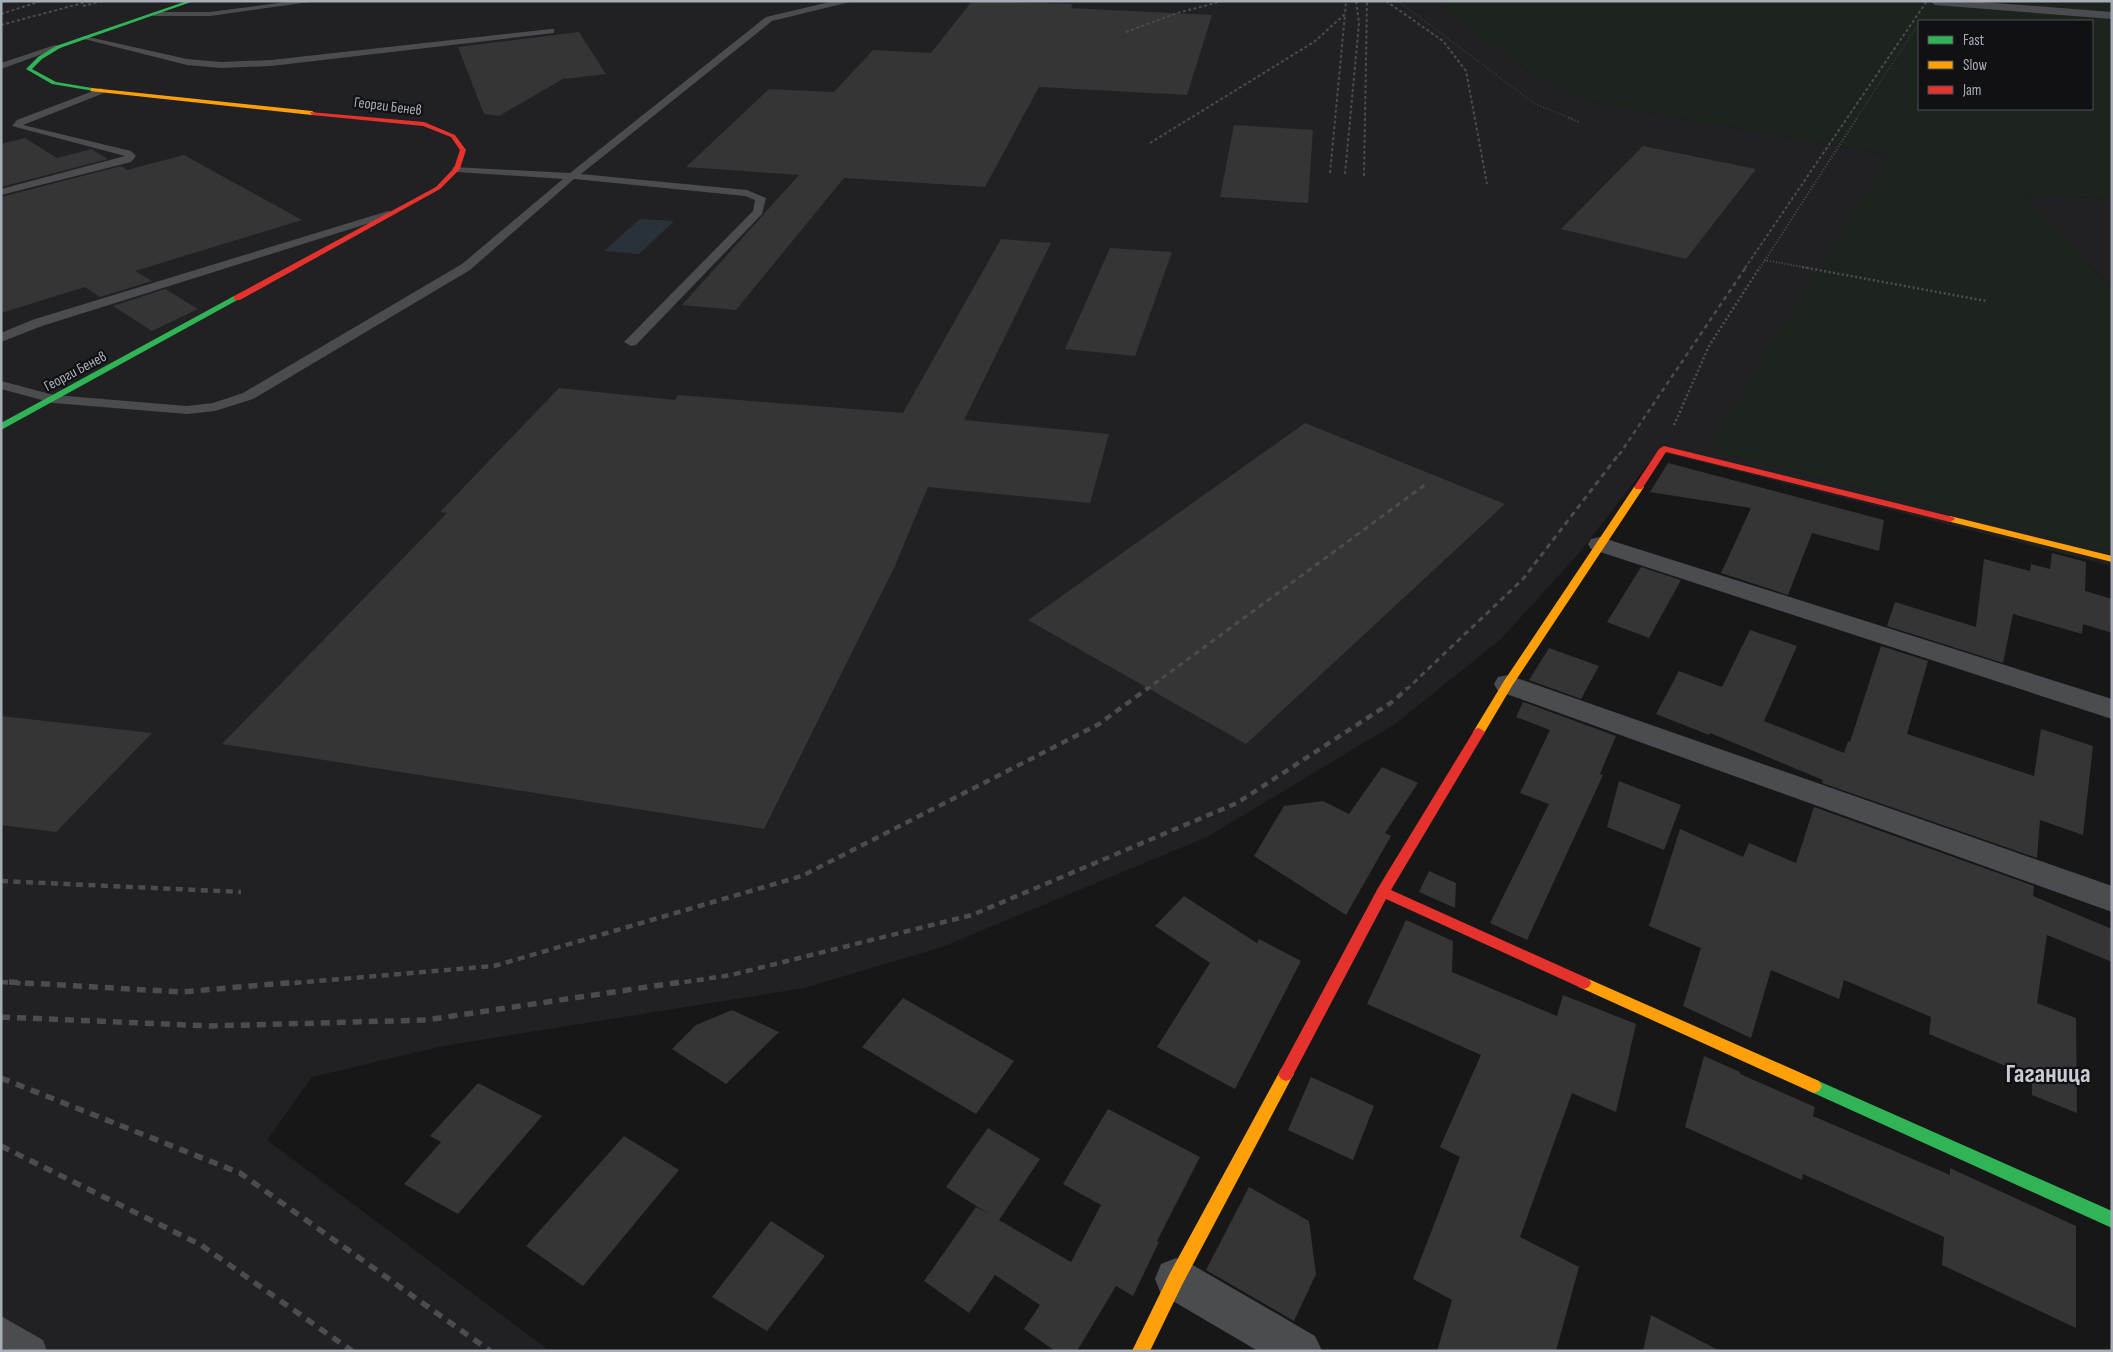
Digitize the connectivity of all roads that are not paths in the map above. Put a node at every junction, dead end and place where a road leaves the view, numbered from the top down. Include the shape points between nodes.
1 (192, 1) edge
2 (313, 1) edge
3 (850, 1) edge
4 (1935, 2) edge
5 (154, 14) junction
6 (2112, 16) edge
7 (551, 31) dead end
8 (84, 38) junction
9 (58, 47) junction
10 (1, 66) edge
11 (101, 91) junction
12 (456, 169) junction
13 (572, 176) junction
14 (1, 192) edge
15 (394, 212) junction
16 (1, 338) edge
17 (631, 342) dead end
18 (1, 386) edge
19 (53, 399) junction
20 (1, 427) edge
21 (1600, 544) junction
22 (2112, 559) edge
23 (1508, 684) junction
24 (2112, 708) edge
25 (1382, 892) junction
26 (2112, 899) edge
27 (2112, 1220) edge
28 (1176, 1279) junction
29 (1, 1331) edge
30 (32, 1351) edge
31 (1141, 1351) edge
32 (1300, 1351) edge

1 - 5 street, Георги Бенев
2 - 5 lane via 210,14
3 - 13 lane via 769,19
4 - 6 street
5 - 8 street, Георги Бенев
7 - 8 lane via 271,63 222,65 187,62
8 - 9 street, Георги Бенев
9 - 10 lane
9 - 11 street, Георги Бенев via 29,69 38,77 70,87
11 - 12 street, Георги Бенев via 424,124 453,136 463,150
11 - 14 lane via 20,122 17,126 131,156 127,160
12 - 13 lane
12 - 15 street, Георги Бенев via 438,188
13 - 17 lane via 747,193 761,198 758,212
13 - 19 lane via 466,267 248,396 215,407 187,410
15 - 16 lane via 36,323
15 - 19 street, Георги Бенев
18 - 19 lane
19 - 20 street, Георги Бенев
21 - 22 street via 1664,449
21 - 23 street
21 - 24 street
23 - 25 street
23 - 26 street
25 - 27 street
25 - 28 street
28 - 31 street
28 - 32 street
29 - 30 lane

